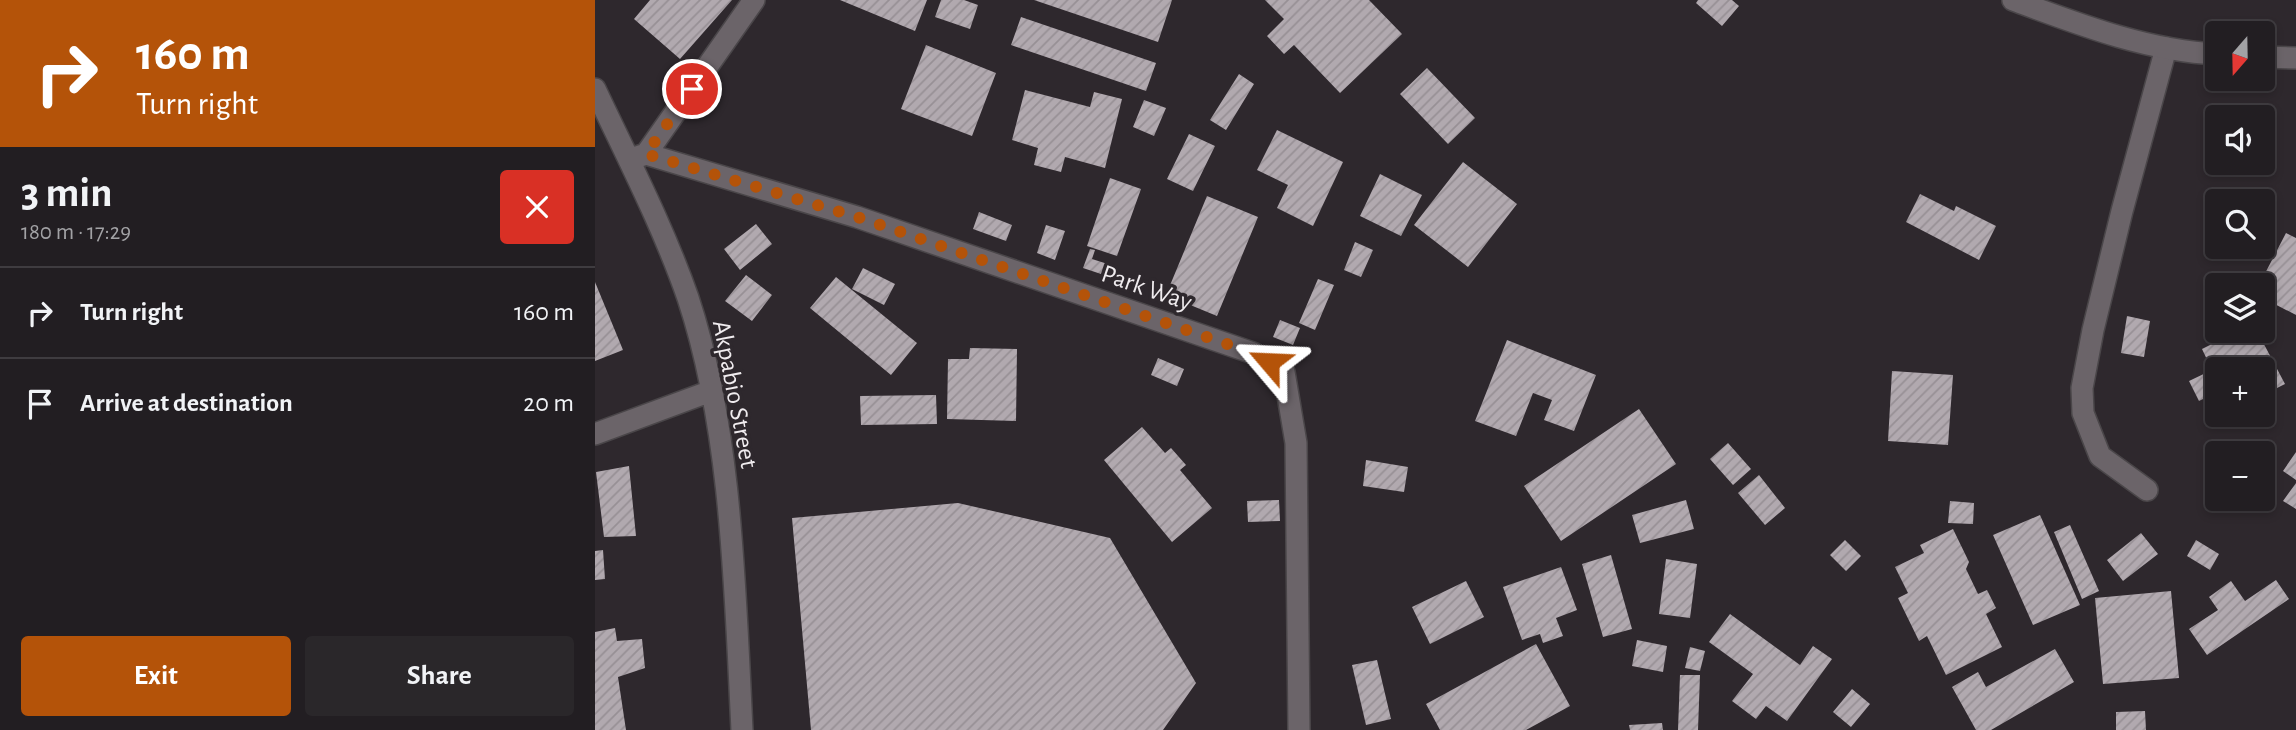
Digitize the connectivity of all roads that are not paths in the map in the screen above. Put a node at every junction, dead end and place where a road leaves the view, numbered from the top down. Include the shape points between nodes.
1 (754, 0) edge
2 (2013, 0) edge
3 (2166, 48) junction
4 (2205, 53) edge
5 (2275, 57) edge
6 (2296, 58) edge
7 (595, 89) edge
8 (637, 157) junction
9 (711, 391) junction
10 (595, 434) edge
11 (2147, 489) dead end
12 (742, 730) edge
13 (1299, 730) edge

1 - 8 street
2 - 3 street via 2083,26
3 - 4 street
3 - 11 street via 2122,211 2082,388 2083,413 2100,456
5 - 6 street
7 - 8 street, Akpabio Street
8 - 9 street, Akpabio Street via 688,299
8 - 13 street, Park Way via 857,217 1253,353 1284,372 1296,443
9 - 10 street
9 - 12 street, Akpabio Street via 724,467

